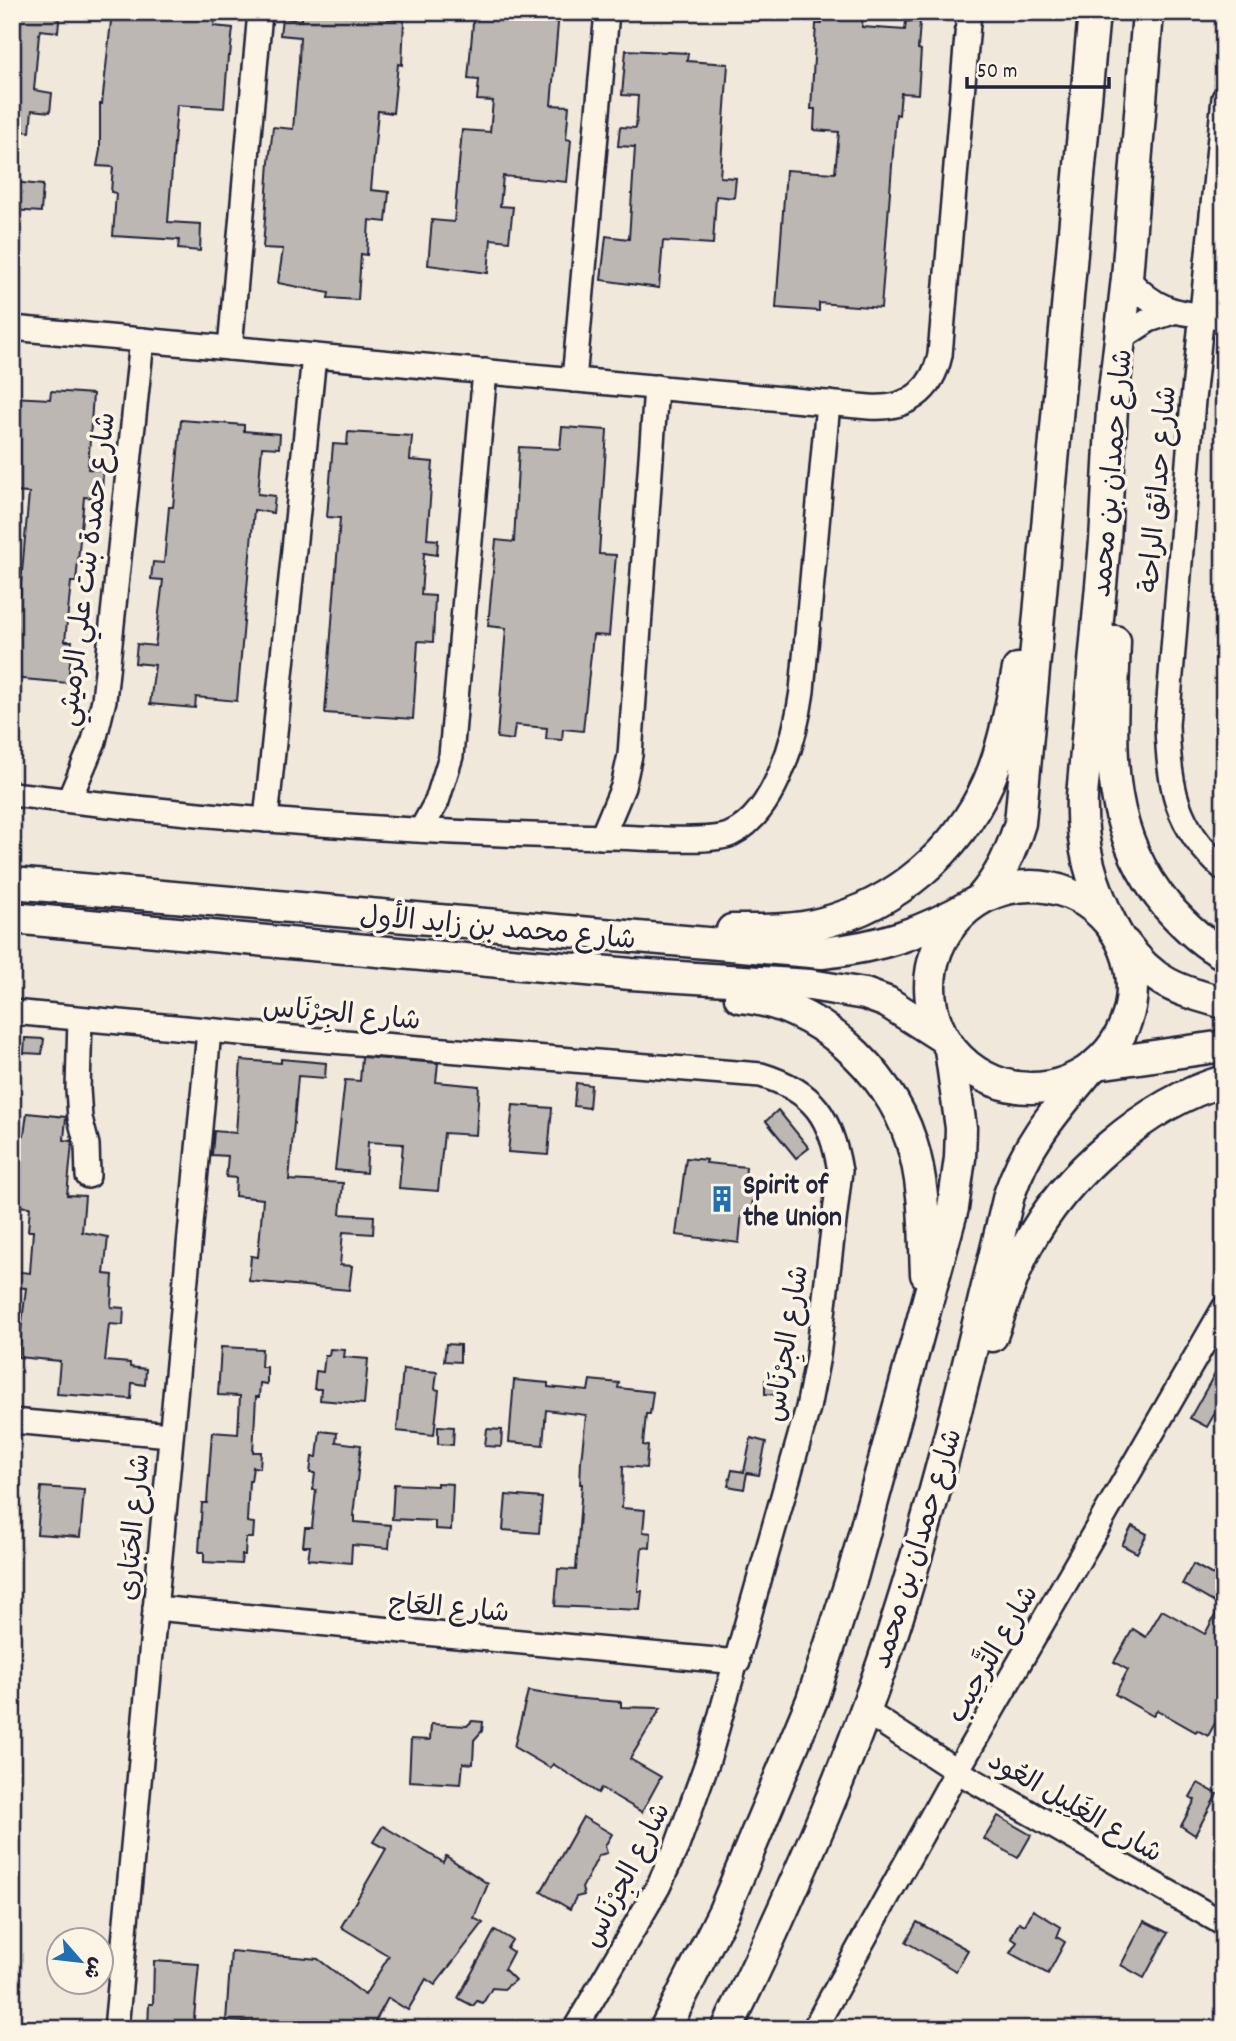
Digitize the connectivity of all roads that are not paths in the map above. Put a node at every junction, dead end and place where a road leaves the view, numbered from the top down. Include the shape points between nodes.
1 (260, 12) edge
2 (607, 12) edge
3 (969, 12) edge
4 (1094, 12) edge
5 (1148, 12) edge
6 (1224, 98) edge
7 (1127, 278) junction
8 (1173, 312) junction
9 (1213, 316) edge
10 (12, 328) edge
11 (142, 340) junction
12 (1120, 340) junction
13 (230, 348) junction
14 (314, 356) junction
15 (485, 371) junction
16 (574, 380) junction
17 (656, 387) junction
18 (828, 403) junction
19 (1048, 525) junction
20 (1105, 541) junction
21 (12, 794) edge
22 (69, 800) junction
23 (266, 820) junction
24 (421, 830) junction
25 (602, 837) junction
26 (1224, 869) edge
27 (12, 883) edge
28 (977, 900) junction
29 (12, 918) edge
30 (1116, 932) junction
31 (636, 938) junction
32 (1224, 954) edge
33 (631, 974) junction
34 (1224, 1003) edge
35 (12, 1012) edge
36 (80, 1019) junction
37 (209, 1031) junction
38 (946, 1043) junction
39 (1224, 1046) edge
40 (1093, 1067) junction
41 (1224, 1081) edge
42 (88, 1176) dead end
43 (928, 1303) junction
44 (1224, 1308) edge
45 (12, 1421) edge
46 (171, 1435) junction
47 (943, 1464) junction
48 (155, 1608) junction
49 (738, 1662) junction
50 (865, 1711) junction
51 (957, 1771) junction
52 (1224, 1924) edge
53 (116, 2029) edge
54 (575, 2029) edge
55 (665, 2029) edge
56 (727, 2029) edge
57 (814, 2029) edge

1 - 13 street
2 - 16 street
3 - 18 street via 937,369 921,392 897,406
4 - 19 main road, شارع حمدان بن محمد
5 - 7 main road, شارع حمدان بن محمد
6 - 9 street, شارع حدائق الراحة
7 - 8 street via 1152,302
7 - 12 main road, شارع حمدان بن محمد
8 - 9 street
8 - 12 street via 1149,320
9 - 26 street, شارع حدائق الراحة via 1193,400 1171,670 1168,768 1179,807 1196,842
10 - 11 street
11 - 13 street
11 - 22 street, شارع حمدة بنت علي الرميثي via 104,700 94,741
12 - 20 main road, شارع حمدان بن محمد
13 - 14 street
14 - 15 street
14 - 23 street
15 - 16 street
15 - 24 street via 451,756 437,801
16 - 17 street
17 - 18 street
17 - 25 street via 629,755 623,787
18 - 25 street via 800,710 790,747 766,799 749,822 722,837
19 - 28 main road, شارع حمدان بن محمد via 1020,824 1003,870
19 - 31 main road via 997,759 965,824 948,847 881,901 852,914 779,929 675,931
20 - 30 main road, شارع حمدان بن محمد via 1081,819 1087,865
20 - 32 main road via 1115,626 1111,719 1120,813 1133,853 1153,889 1179,920
21 - 22 street
22 - 23 street
23 - 24 street
24 - 25 street
27 - 31 main road, شارع محمد بن زايد الأول
28 - 30 main road via 1017,887 1054,888 1088,903
28 - 31 main road, شارع محمد بن زايد الأول via 947,919 893,941 855,950 821,953
28 - 38 main road via 940,942 932,967 934,1019
29 - 33 main road, شارع محمد بن زايد الأول
30 - 34 main road via 1140,965 1158,980
30 - 40 main road via 1130,965 1130,1004 1117,1041
33 - 38 main road, شارع محمد بن زايد الأول via 810,985 865,994 887,1002
33 - 43 main road via 668,988 759,998 786,1006 822,1026 859,1058 894,1103 911,1140 921,1188
35 - 36 street, شارع الجِرْنَاس
36 - 37 street, شارع الجِرْنَاس
36 - 42 street via 78,1089
37 - 46 street, شارع الحَبَارى
37 - 49 street, شارع الجِرْنَاس via 761,1076 781,1081 815,1106 835,1143 839,1171 817,1356 808,1408
38 - 40 main road via 971,1070 1021,1089 1058,1085
38 - 43 main road, شارع حمدان بن محمد via 960,1114 960,1158 953,1208
39 - 40 main road
40 - 47 main road, شارع حمدان بن محمد via 1018,1167
41 - 47 main road via 1201,1087 1122,1133 1047,1213 1009,1286 973,1395
43 - 55 main road, شارع حمدان بن محمد via 853,1574 812,1700 724,1911
44 - 51 street, شارع التَّرحِيب
45 - 46 street
46 - 48 street, شارع الحَبَارى
47 - 50 main road, شارع حمدان بن محمد
48 - 49 street, شارع العَاج
48 - 53 street, شارع الحَبَارى
49 - 54 street, شارع الجِرْنَاس via 677,1846
50 - 51 street, شارع الغَلِيل العُود
50 - 56 main road, شارع حمدان بن محمد via 819,1830
51 - 52 street, شارع الغَلِيل العُود
51 - 57 street, شارع التَّرحِيب

